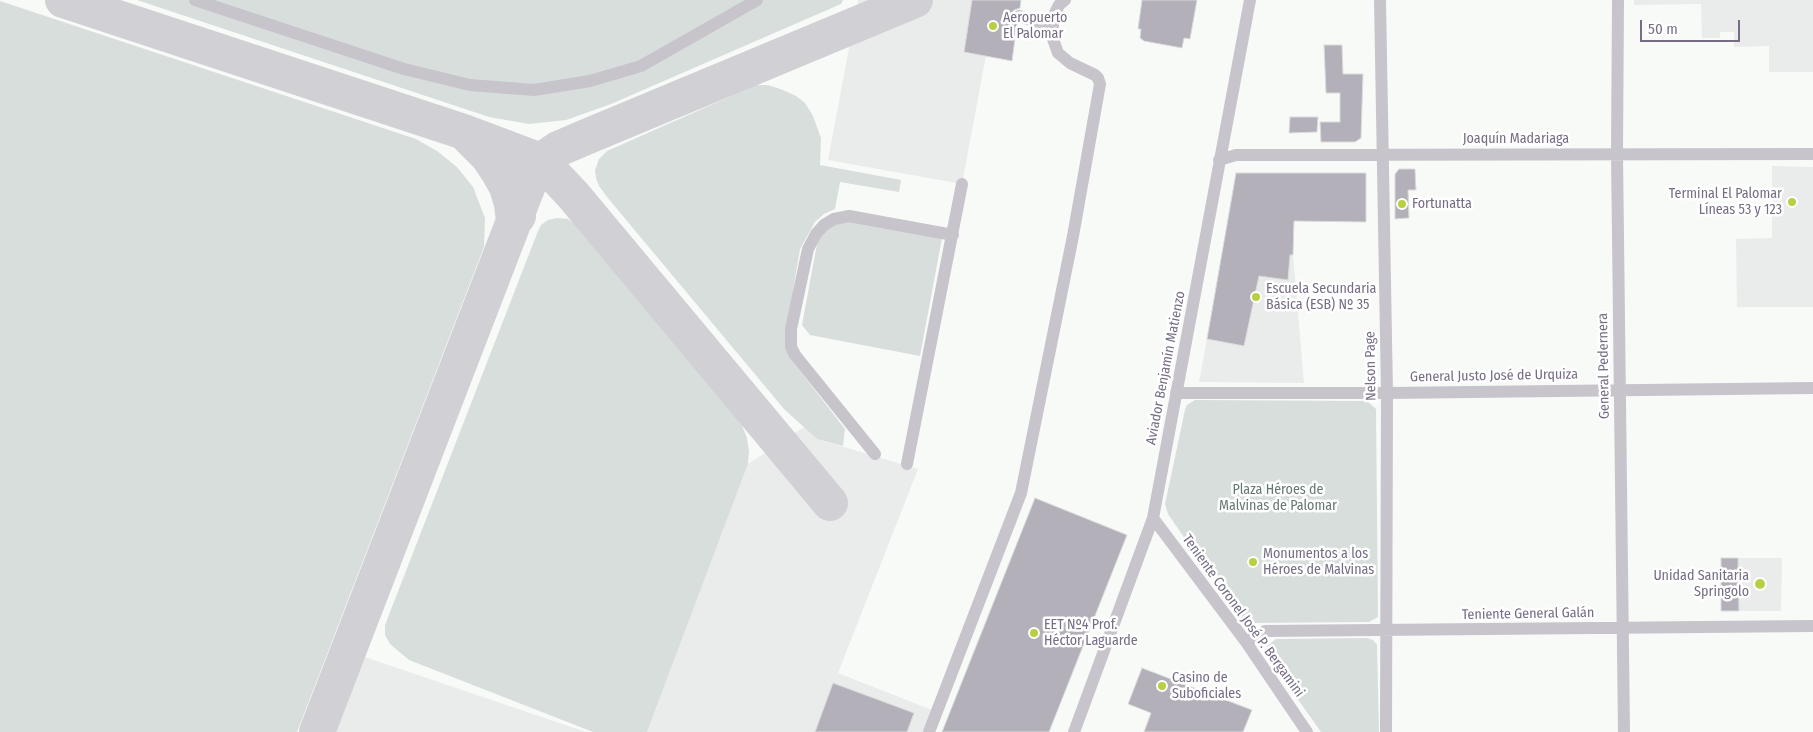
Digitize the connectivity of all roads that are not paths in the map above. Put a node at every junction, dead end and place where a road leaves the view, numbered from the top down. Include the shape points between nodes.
1 (195, 0) edge
2 (757, 0) edge
3 (1065, 0) edge
4 (1250, 0) edge
5 (1380, 0) edge
6 (1618, 0) edge
7 (1019, 16) dead end
8 (1052, 27) junction
9 (1617, 154) junction
10 (1813, 154) edge
11 (1383, 155) junction
12 (1219, 160) junction
13 (962, 184) dead end
14 (953, 235) junction
15 (1813, 388) edge
16 (1620, 389) junction
17 (1176, 393) junction
18 (1386, 393) junction
19 (875, 454) dead end
20 (907, 464) dead end
21 (1153, 518) junction
22 (1813, 626) edge
23 (1623, 628) junction
24 (1386, 630) junction
25 (1246, 642) junction
26 (929, 732) edge
27 (1074, 732) edge
28 (1307, 732) edge
29 (1386, 732) edge
30 (1624, 732) edge

1 - 2 street via 404,69 470,85 534,90 590,81 641,66
3 - 8 street via 1059,4
4 - 12 street, Aviador Benjamín Matienzo
5 - 11 street, Nelson Page
6 - 9 street, General Pedernera
7 - 8 street
8 - 26 street via 1058,53 1095,74 1100,84 1021,493
9 - 10 street, Joaquín Madariaga
9 - 11 street, Joaquín Madariaga
9 - 16 street, General Pedernera
11 - 12 street, Joaquín Madariaga via 1236,155
11 - 18 street, Nelson Page
12 - 17 street, Aviador Benjamín Matienzo
13 - 14 street
14 - 19 street via 849,216 824,225 808,249 791,329 791,347
14 - 20 street
15 - 16 street, General Justo José de Urquiza
16 - 18 street, General Justo José de Urquiza
16 - 23 street, General Pedernera
17 - 18 street, General Justo José de Urquiza
17 - 21 street, Aviador Benjamín Matienzo
18 - 24 street, Nelson Page
21 - 25 street, Teniente Coronel José P. Bergamini
21 - 27 street, Aviador Benjamín Matienzo
22 - 23 street, Teniente General Galán
23 - 24 street, Teniente General Galán
23 - 30 street, General Pedernera
24 - 25 street, Teniente General Galán via 1265,631
24 - 29 street, Nelson Page
25 - 28 street, Teniente Coronel José P. Bergamini

